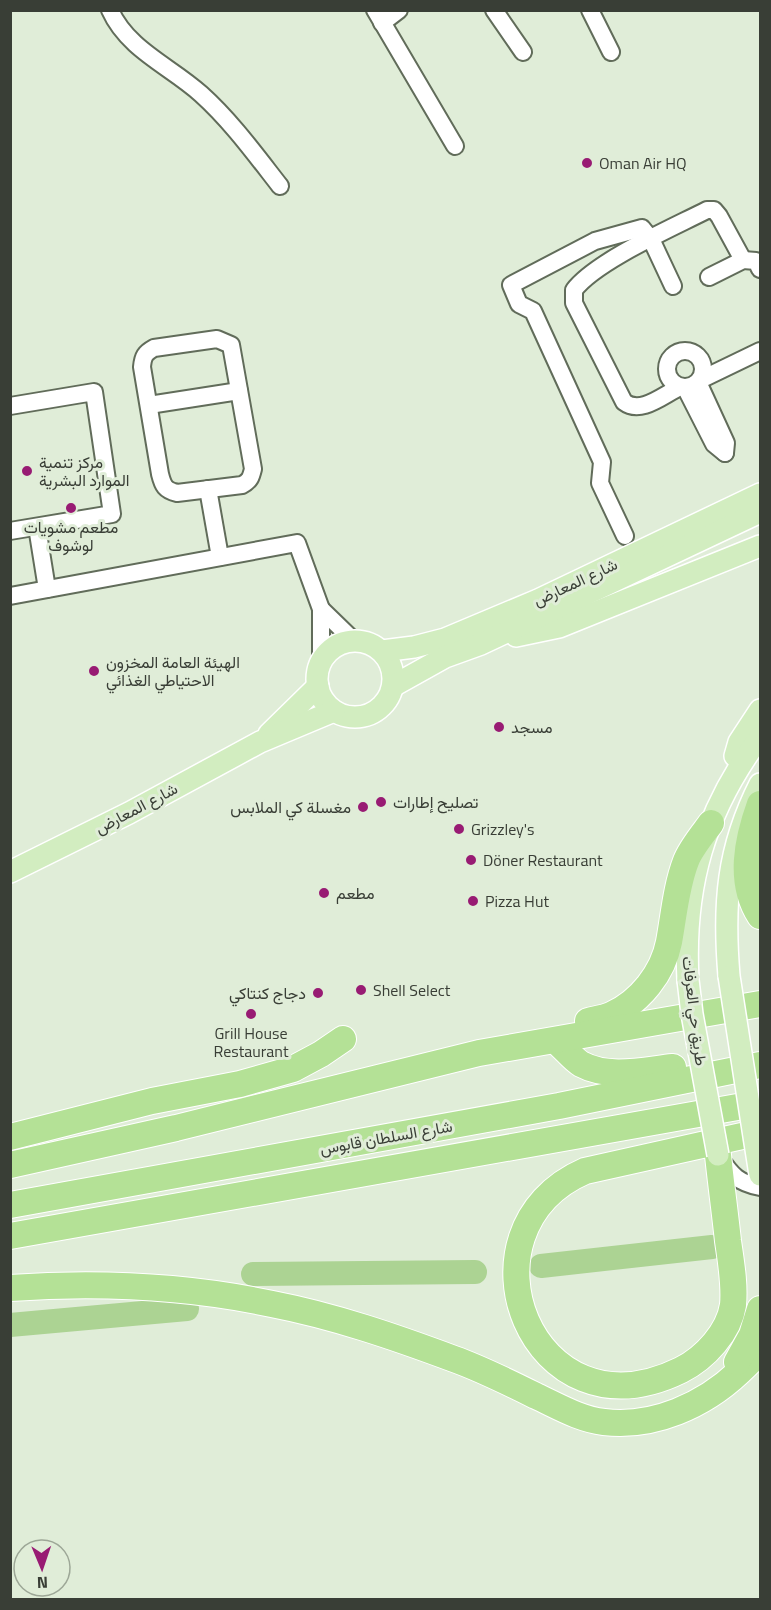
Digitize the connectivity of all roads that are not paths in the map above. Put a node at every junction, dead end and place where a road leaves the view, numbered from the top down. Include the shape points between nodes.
1 (110, 10) edge
2 (399, 10) edge
3 (494, 10) edge
4 (590, 10) edge
5 (379, 17) edge
6 (523, 52) dead end
7 (612, 52) dead end
8 (455, 146) dead end
9 (280, 186) dead end
10 (651, 239) junction
11 (743, 260) junction
12 (760, 269) edge
13 (709, 277) dead end
14 (674, 286) dead end
15 (760, 351) edge
16 (239, 391) junction
17 (148, 405) junction
18 (10, 406) edge
19 (207, 489) junction
20 (760, 494) edge
21 (760, 512) edge
22 (37, 527) junction
23 (10, 531) edge
24 (625, 536) dead end
25 (760, 546) edge
26 (219, 557) junction
27 (47, 589) junction
28 (10, 596) edge
29 (321, 609) junction
30 (354, 641) junction
31 (481, 644) junction
32 (382, 651) junction
33 (321, 661) junction
34 (318, 686) junction
35 (393, 686) junction
36 (760, 710) edge
37 (334, 711) junction
38 (760, 738) edge
39 (260, 742) junction
40 (760, 784) edge
41 (723, 794) junction
42 (760, 804) edge
43 (711, 822) junction
44 (10, 872) edge
45 (760, 916) edge
46 (760, 1004) edge
47 (733, 1009) junction
48 (692, 1014) junction
49 (343, 1039) dead end
50 (557, 1042) dead end
51 (479, 1053) junction
52 (760, 1062) edge
53 (760, 1103) edge
54 (10, 1137) edge
55 (759, 1139) edge
56 (718, 1155) junction
57 (10, 1165) edge
58 (760, 1175) edge
59 (760, 1187) edge
60 (10, 1205) edge
61 (10, 1236) edge
62 (10, 1288) edge
63 (760, 1309) edge
64 (756, 1342) edge

1 - 9 street via 130,40 188,82 216,109
2 - 5 street
3 - 6 street
4 - 7 street
5 - 8 street
10 - 11 street via 714,210
10 - 14 street
10 - 15 street via 582,280 574,290 574,303 624,402 642,407
10 - 24 street via 642,228 595,241 512,285 519,304 533,311 602,462 600,483
11 - 12 street via 756,261
11 - 13 street
16 - 17 street
16 - 17 street via 231,345 225,341 154,348 142,357
16 - 19 street via 253,469 251,477 242,485
17 - 19 street via 163,486 177,493
18 - 22 street via 94,392 112,514
19 - 26 street
20 - 32 main road, شارع المعارض via 538,600 445,639
21 - 31 main road, شارع المعارض
22 - 23 street
22 - 27 street
25 - 31 main road via 558,627
26 - 27 street
26 - 29 street via 297,543
27 - 28 street
29 - 30 street
29 - 33 street
30 - 32 main road
30 - 33 main road via 335,647
31 - 35 main road, شارع المعارض via 445,657
32 - 35 main road via 392,667
33 - 34 main road
34 - 37 main road
34 - 39 main road, شارع المعارض
35 - 37 main road via 387,700 371,714 352,717
36 - 41 main road via 739,742
37 - 39 main road, شارع المعارض
38 - 41 main road, طريق حي العرفات
39 - 44 main road, شارع المعارض
40 - 47 main road, bridge via 737,839 729,881 726,935
41 - 43 main road, طريق حي العرفات
42 - 45 highway via 746,860 750,890
43 - 48 main road, طريق حي العرفات, bridge via 688,920
43 - 51 highway via 686,859 669,945 646,989 611,1015
46 - 47 highway
47 - 48 highway
47 - 55 main road, bridge
48 - 51 highway
48 - 56 main road, طريق حي العرفات, bridge
49 - 54 highway via 293,1069
50 - 52 highway via 580,1063 606,1072
51 - 57 highway
52 - 60 highway, شارع السلطان قابوس via 559,1106
53 - 61 highway, شارع السلطان قابوس
55 - 56 highway via 585,1171 551,1192 523,1238 516,1275 522,1312 534,1336 557,1363 591,1382 638,1385 693,1364 726,1328 733,1306 733,1281
55 - 58 main road, bridge
56 - 59 street via 732,1175
62 - 64 highway via 123,1287 204,1293 273,1304 464,1362 575,1415 603,1422 634,1422 688,1407 722,1388 756,1357
63 - 64 highway

